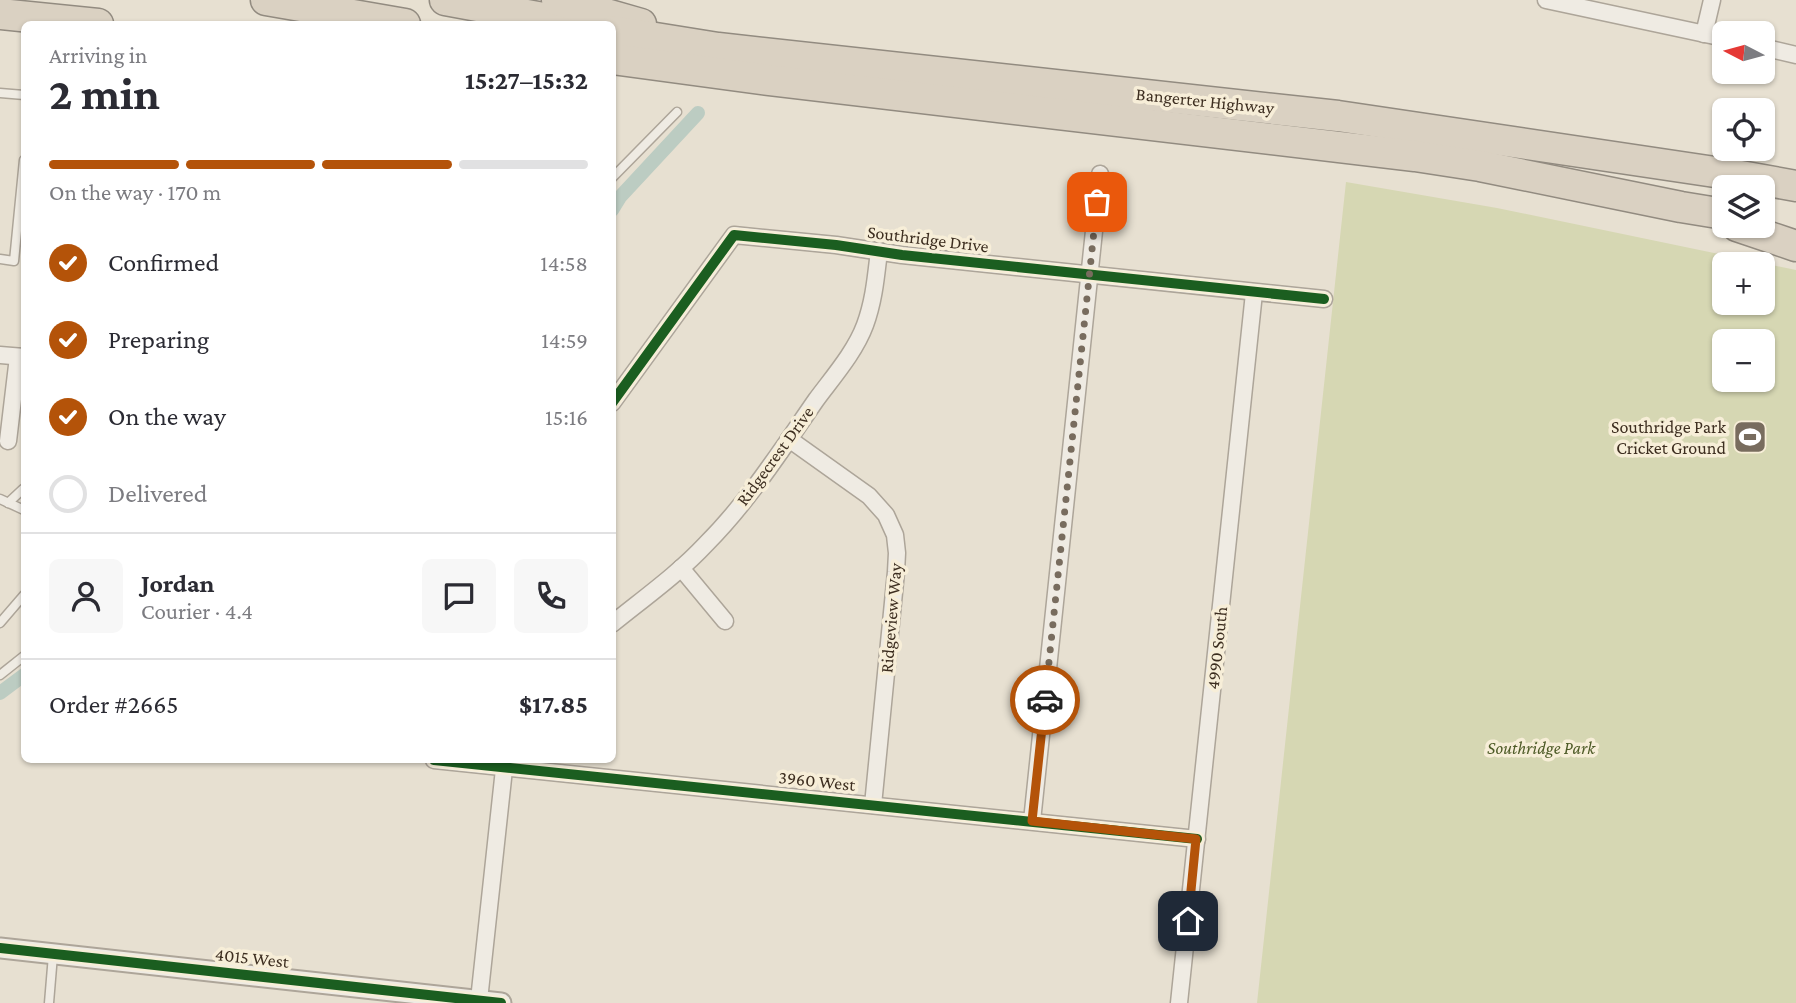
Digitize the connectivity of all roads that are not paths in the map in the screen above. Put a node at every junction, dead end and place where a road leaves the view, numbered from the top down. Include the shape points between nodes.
1 (265, 0) edge
2 (444, 0) edge
3 (557, 0) edge
4 (1546, 0) edge
5 (1712, 0) edge
6 (0, 14) edge
7 (69, 21) edge
8 (388, 21) edge
9 (560, 21) edge
10 (616, 32) edge
11 (1704, 34) junction
12 (1712, 36) edge
13 (718, 48) junction
14 (1775, 50) edge
15 (1796, 55) edge
16 (616, 60) edge
17 (616, 77) edge
18 (768, 80) junction
19 (0, 93) edge
20 (21, 95) edge
21 (677, 112) dead end
22 (616, 174) edge
23 (1100, 174) dead end
24 (1796, 186) edge
25 (21, 194) edge
26 (1681, 207) junction
27 (1712, 212) edge
28 (1712, 216) edge
29 (1775, 222) edge
30 (1796, 226) edge
31 (1772, 238) edge
32 (1796, 246) edge
33 (879, 251) junction
34 (0, 259) edge
35 (1090, 275) junction
36 (1254, 293) junction
37 (1324, 299) dead end
38 (0, 355) edge
39 (21, 357) edge
40 (616, 397) edge
41 (789, 439) junction
42 (9, 441) dead end
43 (21, 491) edge
44 (4, 501) edge
45 (21, 509) edge
46 (681, 568) junction
47 (21, 598) edge
48 (616, 621) edge
49 (724, 621) dead end
50 (0, 623) edge
51 (21, 658) edge
52 (0, 675) edge
53 (505, 763) edge
54 (873, 805) junction
55 (1032, 821) junction
56 (1196, 839) junction
57 (0, 948) edge
58 (53, 955) junction
59 (479, 1002) edge
60 (49, 1003) edge
61 (501, 1003) edge
62 (1179, 1003) edge

1 - 8 highway
2 - 9 highway
3 - 13 highway
4 - 11 street
5 - 11 street
6 - 7 highway
10 - 13 highway, Bangerter Highway
11 - 12 street
13 - 24 highway, Bangerter Highway via 1338,116
14 - 15 street
16 - 18 highway, Bangerter Highway
17 - 18 highway
18 - 26 highway, Bangerter Highway via 1428,158
19 - 20 lane
21 - 22 lane
23 - 35 street
25 - 34 lane via 15,261
26 - 27 highway, Bangerter Highway
26 - 28 highway
29 - 30 highway
31 - 32 highway
33 - 35 street, Southridge Drive
33 - 40 street, Southridge Drive via 734,235
33 - 41 street, Ridgecrest Drive via 865,327
35 - 36 street, Southridge Drive
35 - 55 street
36 - 37 street, Southridge Drive
36 - 56 street, 4990 South
38 - 39 street
39 - 42 street
41 - 46 street, Ridgecrest Drive via 730,518
41 - 54 street, Ridgeview Way via 869,496 886,515 895,535 897,572
43 - 44 lane
44 - 45 lane
46 - 48 street, Ridgecrest Drive
46 - 49 street
47 - 50 lane
51 - 52 lane
53 - 54 street, 3960 West
53 - 59 street
54 - 55 street, 3960 West
55 - 56 street, 3960 West
56 - 62 street, 4990 South
57 - 58 street, 4015 West
58 - 59 street, 4015 West
58 - 60 lane
59 - 61 street, 4015 West

